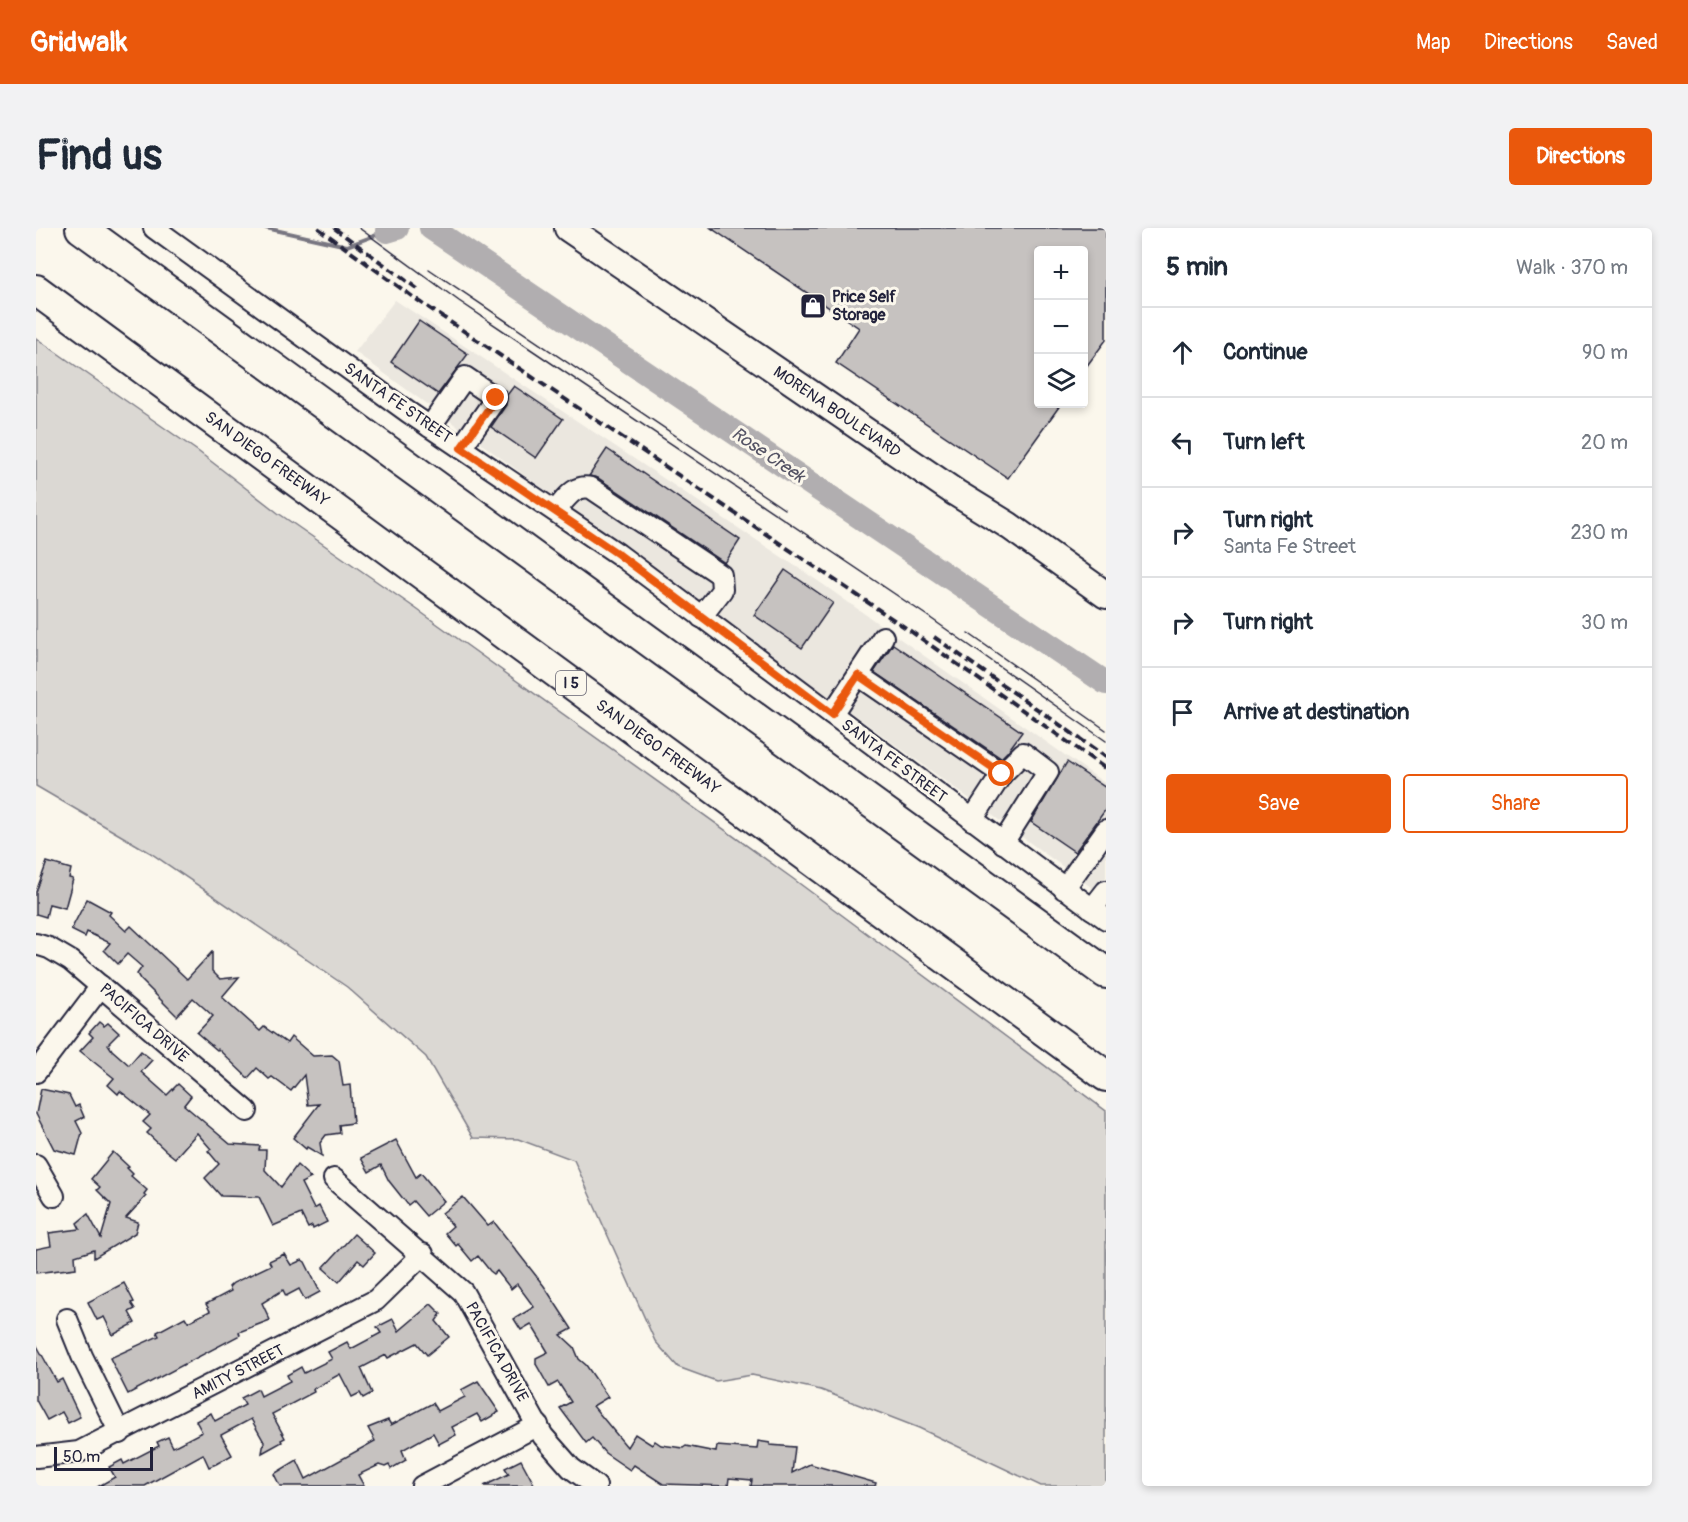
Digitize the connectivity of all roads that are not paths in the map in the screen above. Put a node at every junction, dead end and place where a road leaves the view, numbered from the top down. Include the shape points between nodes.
1 (81, 228) edge
2 (154, 228) edge
3 (568, 228) edge
4 (36, 290) edge
5 (430, 427) junction
6 (461, 448) junction
7 (555, 511) junction
8 (1106, 595) edge
9 (701, 617) junction
10 (883, 637) dead end
11 (858, 675) junction
12 (832, 714) junction
13 (1002, 774) junction
14 (972, 820) junction
15 (1106, 830) edge
16 (1003, 843) junction
17 (1064, 889) junction
18 (1106, 891) edge
19 (1099, 914) edge
20 (36, 944) edge
21 (1106, 973) edge
22 (101, 986) junction
23 (36, 1072) edge
24 (1106, 1076) edge
25 (247, 1111) dead end
26 (36, 1165) edge
27 (334, 1179) dead end
28 (54, 1196) dead end
29 (423, 1254) junction
30 (67, 1319) dead end
31 (538, 1425) junction
32 (120, 1433) junction
33 (36, 1457) edge
34 (422, 1486) edge
35 (596, 1486) edge

1 - 21 highway
2 - 5 street, SANTA FE STREET
3 - 8 main road, MORENA BOULEVARD
4 - 24 highway, SAN DIEGO FREEWAY / I 5
5 - 6 street, SANTA FE STREET
5 - 6 street via 465,376 496,398
6 - 7 street, SANTA FE STREET
7 - 9 street, SANTA FE STREET
7 - 9 street via 574,490 591,488 721,575 722,590
9 - 12 street, SANTA FE STREET
10 - 11 street
11 - 12 street
11 - 13 street
12 - 14 street, SANTA FE STREET
13 - 14 street
13 - 16 street via 1023,753 1048,772
14 - 16 street, SANTA FE STREET
15 - 17 street
16 - 17 street, SANTA FE STREET
17 - 19 street, SANTA FE STREET
18 - 19 street
20 - 22 street, PACIFICA DRIVE via 71,961
22 - 23 street
22 - 25 street, PACIFICA DRIVE
26 - 28 street
27 - 29 street, PACIFICA DRIVE
29 - 31 street, PACIFICA DRIVE via 463,1292
29 - 32 street, AMITY STREET via 376,1300
30 - 32 street
31 - 34 street
31 - 35 street, PACIFICA DRIVE via 571,1467
32 - 33 street, AMITY STREET via 79,1452

